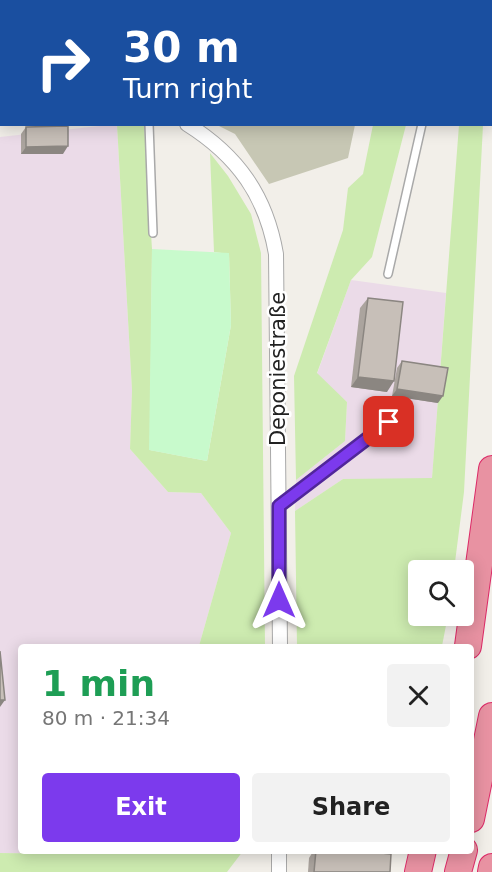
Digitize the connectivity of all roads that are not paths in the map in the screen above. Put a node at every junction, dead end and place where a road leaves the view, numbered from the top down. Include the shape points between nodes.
1 (149, 126) edge
2 (190, 126) edge
3 (422, 126) edge
4 (153, 233) dead end
5 (388, 274) dead end
6 (389, 422) dead end
7 (492, 469) edge
8 (279, 506) junction
9 (280, 644) edge
10 (468, 644) edge
11 (492, 716) edge
12 (474, 804) edge
13 (279, 854) edge
14 (422, 854) edge
15 (463, 854) edge
16 (492, 867) edge
17 (279, 872) edge
18 (418, 872) edge
19 (458, 872) edge
20 (490, 872) edge

1 - 4 lane
2 - 8 street, Deponiestraße via 235,163 260,200 273,236 278,285
3 - 5 lane
6 - 8 lane
7 - 10 highway
8 - 9 street, Deponiestraße
11 - 12 highway
13 - 17 street
14 - 18 highway
15 - 19 highway
16 - 20 highway

